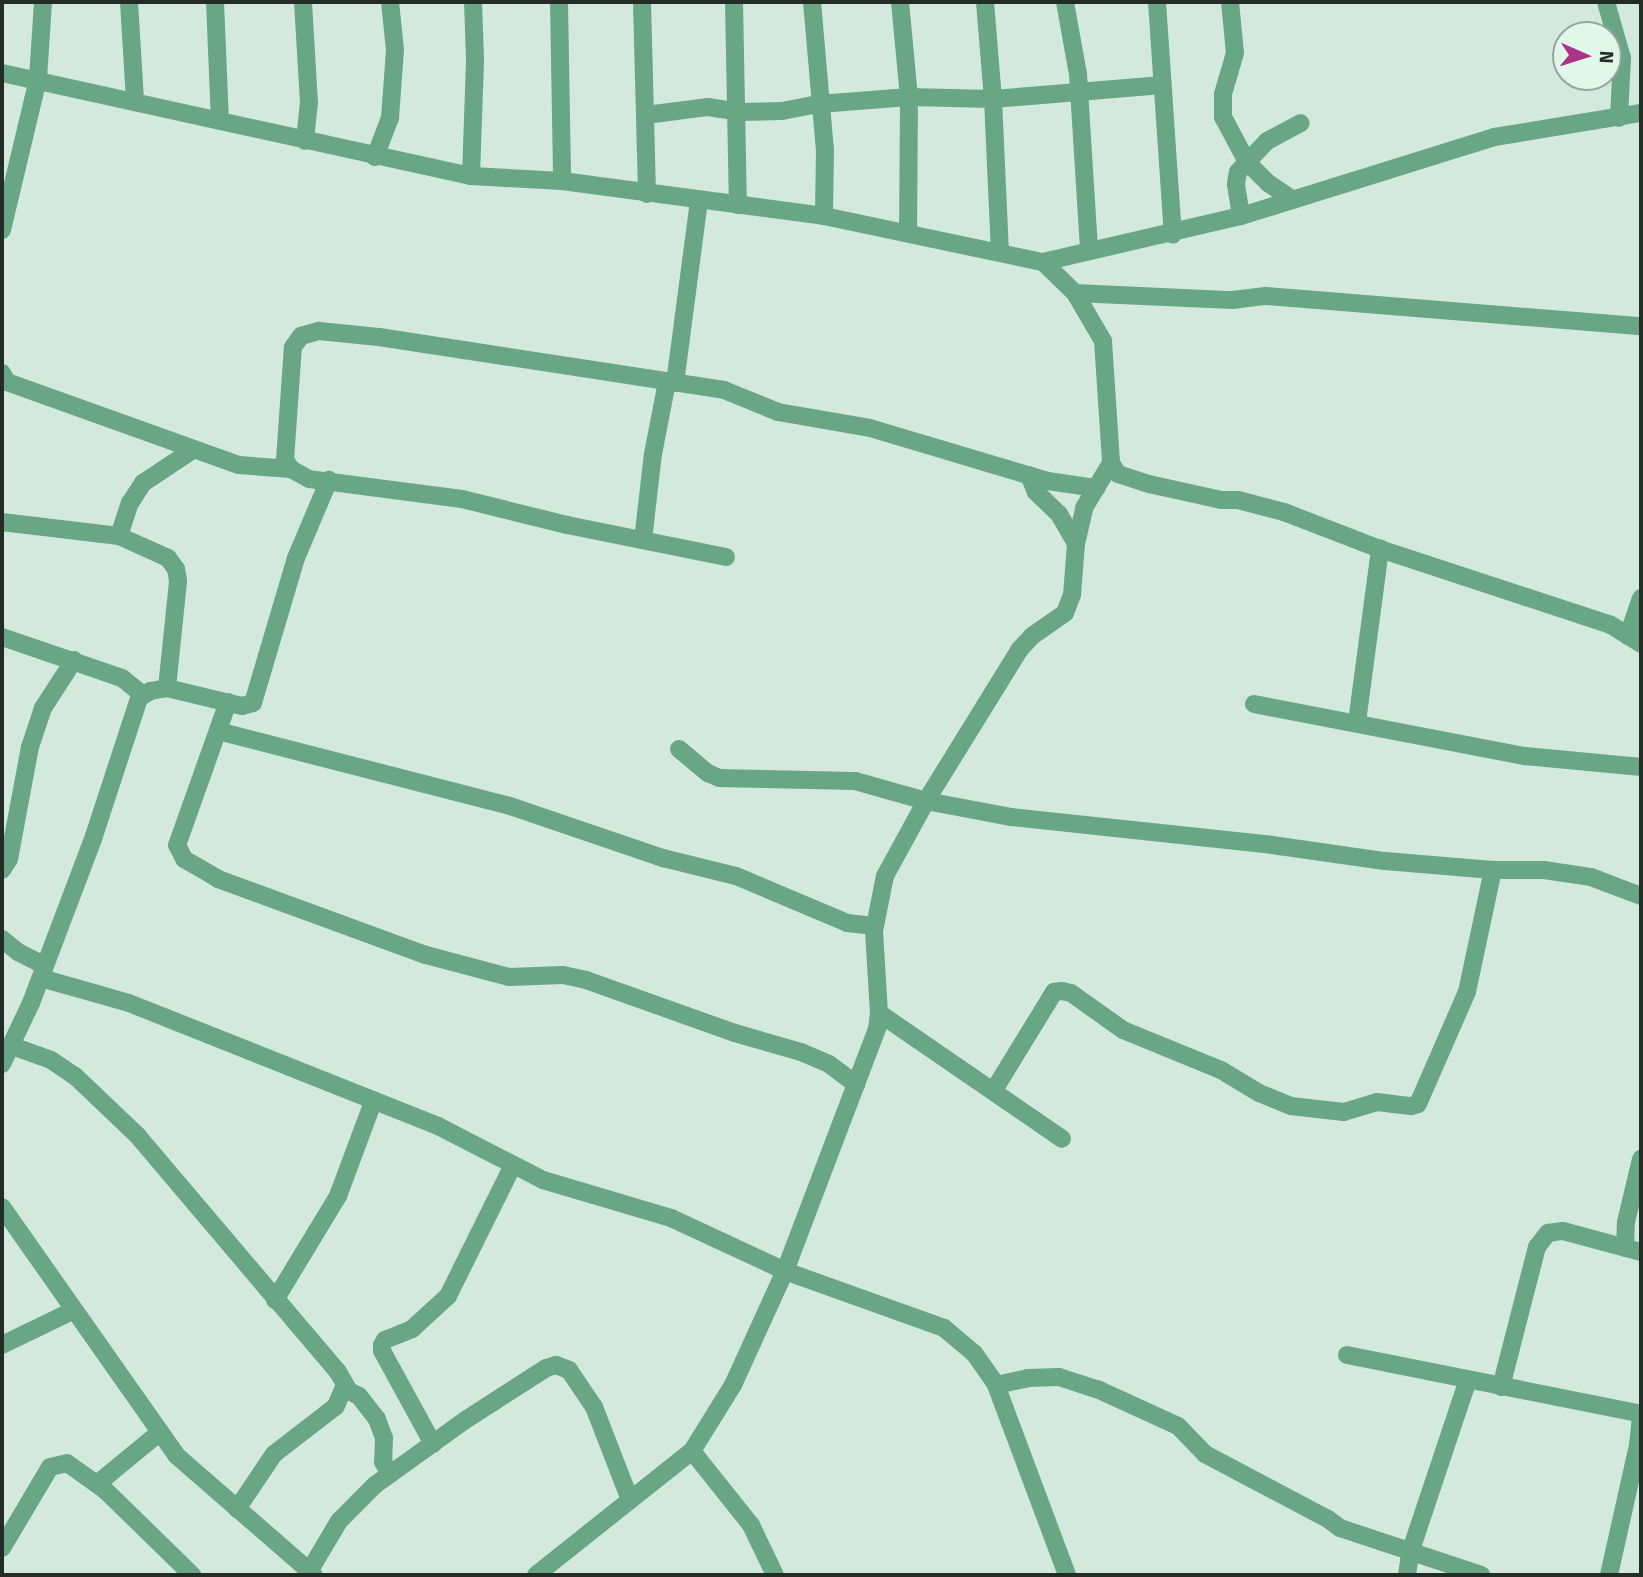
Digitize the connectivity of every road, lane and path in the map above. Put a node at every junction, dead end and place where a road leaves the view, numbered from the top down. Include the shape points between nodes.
1 (43, 2) edge
2 (129, 2) edge
3 (215, 2) edge
4 (303, 2) edge
5 (390, 2) edge
6 (473, 2) edge
7 (559, 2) edge
8 (642, 2) edge
9 (734, 2) edge
10 (812, 2) edge
11 (900, 2) edge
12 (985, 2) edge
13 (1065, 2) edge
14 (1157, 2) edge
15 (1230, 2) edge
16 (1606, 2) edge
17 (2, 73) edge
18 (38, 79) junction
19 (1162, 85) junction
20 (1078, 92) junction
21 (909, 97) junction
22 (993, 99) junction
23 (135, 101) junction
24 (820, 104) junction
25 (738, 112) junction
26 (1641, 113) edge
27 (646, 115) junction
28 (1619, 118) junction
29 (220, 121) junction
30 (1301, 123) dead end
31 (305, 141) junction
32 (375, 157) junction
33 (1247, 162) junction
34 (471, 176) junction
35 (562, 181) junction
36 (647, 194) junction
37 (699, 200) junction
38 (1293, 200) junction
39 (738, 205) junction
40 (824, 216) junction
41 (1241, 216) junction
42 (2, 230) edge
43 (908, 233) junction
44 (1173, 234) junction
45 (1000, 251) junction
46 (1089, 251) junction
47 (1043, 262) junction
48 (1075, 293) junction
49 (1641, 326) edge
50 (2, 373) edge
51 (671, 382) junction
52 (194, 449) junction
53 (1111, 463) junction
54 (291, 469) junction
55 (1029, 475) junction
56 (329, 480) junction
57 (1096, 488) junction
58 (2, 522) edge
59 (119, 536) junction
60 (643, 540) junction
61 (1076, 544) junction
62 (1380, 549) junction
63 (726, 557) dead end
64 (1641, 598) edge
65 (2, 638) edge
66 (1635, 640) edge
67 (74, 660) junction
68 (167, 688) junction
69 (143, 695) junction
70 (228, 702) junction
71 (1255, 704) dead end
72 (1357, 722) junction
73 (218, 731) junction
74 (678, 749) dead end
75 (1641, 767) edge
76 (926, 801) junction
77 (2, 870) edge
78 (1493, 870) junction
79 (1641, 896) edge
80 (875, 926) junction
81 (2, 939) edge
82 (43, 972) junction
83 (879, 1013) junction
84 (12, 1046) junction
85 (2, 1064) edge
86 (856, 1084) junction
87 (994, 1090) junction
88 (373, 1102) junction
89 (1062, 1139) dead end
90 (1641, 1159) edge
91 (513, 1165) junction
92 (5, 1216) edge
93 (1633, 1250) edge
94 (785, 1271) junction
95 (275, 1300) junction
96 (74, 1310) junction
97 (2, 1345) edge
98 (1346, 1355) dead end
99 (1468, 1380) junction
100 (345, 1385) junction
101 (996, 1385) junction
102 (1502, 1387) junction
103 (1641, 1415) edge
104 (160, 1432) junction
105 (433, 1444) junction
106 (692, 1451) junction
107 (390, 1474) junction
108 (97, 1484) junction
109 (631, 1500) junction
110 (237, 1510) junction
111 (2, 1548) edge
112 (1410, 1553) junction
113 (310, 1574) edge
114 (192, 1575) edge
115 (536, 1575) edge
116 (775, 1575) edge
117 (1067, 1575) edge
118 (1407, 1575) edge
119 (1481, 1575) edge
120 (1609, 1575) edge

1 - 18 street
2 - 23 street
3 - 29 street
4 - 31 street via 309,102
5 - 32 street via 395,51 390,118
6 - 34 street
7 - 35 street
8 - 27 street
9 - 25 street
10 - 24 street
11 - 21 street
12 - 22 street
13 - 20 street
14 - 19 street
15 - 33 street via 1235,53 1223,94 1223,117
16 - 28 street via 1622,58
17 - 18 street
18 - 23 street
18 - 42 street
19 - 20 street
19 - 44 street
20 - 22 street
20 - 46 street
21 - 22 street
21 - 24 street
21 - 43 street
22 - 45 street
23 - 29 street
24 - 25 street
24 - 40 street
25 - 27 street via 708,107
25 - 39 street
26 - 28 street
27 - 36 street
28 - 38 street via 1494,137
29 - 31 street
30 - 33 street via 1267,141
31 - 32 street
32 - 34 street
33 - 38 street
33 - 41 street via 1238,172 1236,184
34 - 35 street
35 - 36 street
36 - 37 street
37 - 39 street
37 - 51 street
38 - 41 street
39 - 40 street
40 - 43 street
41 - 44 street
43 - 45 street
44 - 46 street
45 - 47 street
46 - 47 street
47 - 48 street
48 - 49 street via 1232,300 1266,296
48 - 53 street via 1104,341
50 - 52 street via 7,382
51 - 54 street via 319,331 300,336 293,347 285,446 285,460
51 - 55 street via 724,390 778,412 870,428
51 - 60 street via 653,454
52 - 54 street via 239,465
52 - 59 street via 143,484 130,503
53 - 57 street
53 - 62 street via 1118,474 1149,484 1253,503
54 - 56 street via 309,479
55 - 57 street
55 - 61 street via 1036,492 1059,514
56 - 60 street via 462,499
56 - 70 street via 296,558 253,703
57 - 61 street via 1084,508
58 - 59 street
59 - 68 street via 168,558 176,569
60 - 63 street
61 - 76 street via 1072,596 1065,613 1020,649
62 - 66 street via 1611,625
62 - 72 street
64 - 66 street
65 - 67 street
67 - 69 street via 122,678
67 - 77 street via 43,708 30,747 9,859
68 - 69 street
68 - 70 street
69 - 82 street via 134,708 94,835
70 - 73 street
71 - 72 street
72 - 75 street via 1525,756
73 - 80 street via 510,806 663,858 736,876 847,923
73 - 86 street via 177,845 184,859 218,879 426,955 509,977 563,975 586,980 801,1052 829,1064
74 - 76 street via 719,778 855,781
76 - 78 street via 1011,817
76 - 80 street via 885,876
78 - 79 street via 1544,870 1591,877
78 - 87 street via 1467,992 1418,1104 1377,1102 1344,1112 1291,1105 1124,1030 1062,991 1054,992
80 - 83 street
81 - 82 street
82 - 84 street
82 - 88 street
83 - 86 street
83 - 87 street
84 - 85 street
84 - 95 street via 51,1060 84,1084 136,1135
86 - 94 street
87 - 89 street
88 - 91 street via 438,1126
88 - 95 street via 338,1196
90 - 93 street via 1626,1223
91 - 94 street via 543,1180 671,1218
91 - 105 street via 448,1296 412,1329 382,1345
92 - 96 street
93 - 102 street via 1563,1231 1548,1233 1537,1247
94 - 101 street via 944,1328 974,1353
94 - 106 street via 733,1385
95 - 100 street
96 - 97 street
96 - 104 street
98 - 99 street
99 - 102 street
99 - 112 street
100 - 107 street via 377,1419 384,1438 383,1462
100 - 110 street via 336,1406 274,1454
101 - 112 street via 1059,1377 1097,1389 1178,1426 1205,1454 1340,1528
101 - 117 street
102 - 103 street
103 - 120 street
104 - 108 street
104 - 110 street via 177,1456
105 - 107 street
105 - 109 street via 546,1368 564,1367 594,1407
106 - 109 street
106 - 116 street via 751,1525
107 - 113 street via 339,1521
108 - 111 street via 68,1463 50,1467
108 - 114 street
109 - 115 street
110 - 113 street
112 - 118 street
112 - 119 street

